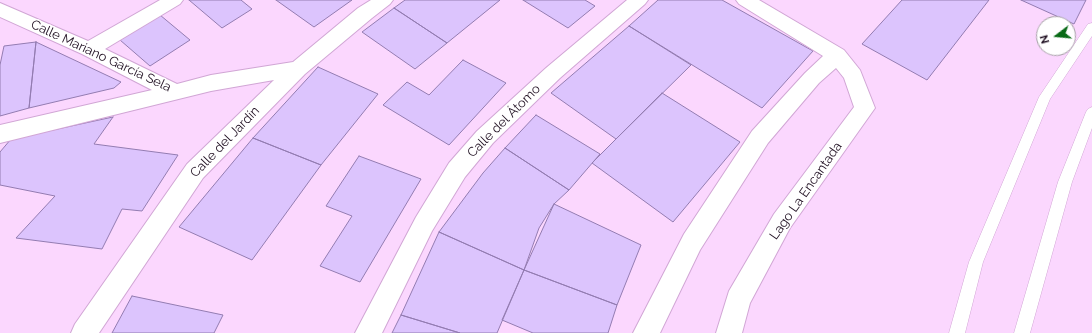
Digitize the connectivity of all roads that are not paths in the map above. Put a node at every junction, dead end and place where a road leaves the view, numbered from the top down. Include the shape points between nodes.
1 (174, 0) edge
2 (384, 0) edge
3 (639, 0) edge
4 (745, 0) edge
5 (0, 9) edge
6 (1092, 28) edge
7 (89, 49) junction
8 (837, 55) junction
9 (298, 69) junction
10 (175, 92) junction
11 (1092, 112) edge
12 (0, 134) edge
13 (84, 333) edge
14 (368, 333) edge
15 (646, 333) edge
16 (729, 333) edge
17 (957, 333) edge
18 (1022, 333) edge

1 - 7 street
2 - 9 street, Calle del Jardín
3 - 14 street, Calle del Átomo via 553,72 485,137 457,170 424,224
4 - 8 street
5 - 7 street, Calle Mariano García Sela
6 - 17 lane via 1045,97 976,262
7 - 10 street, Calle Mariano García Sela
8 - 15 street via 812,78 760,137 692,242
8 - 16 street, Lago La Encantada via 853,75 865,108 782,221 738,300
9 - 10 street, Calle Mariano García Sela via 211,83
9 - 13 street, Calle del Jardín via 195,171
10 - 12 street
11 - 18 lane via 1065,182

